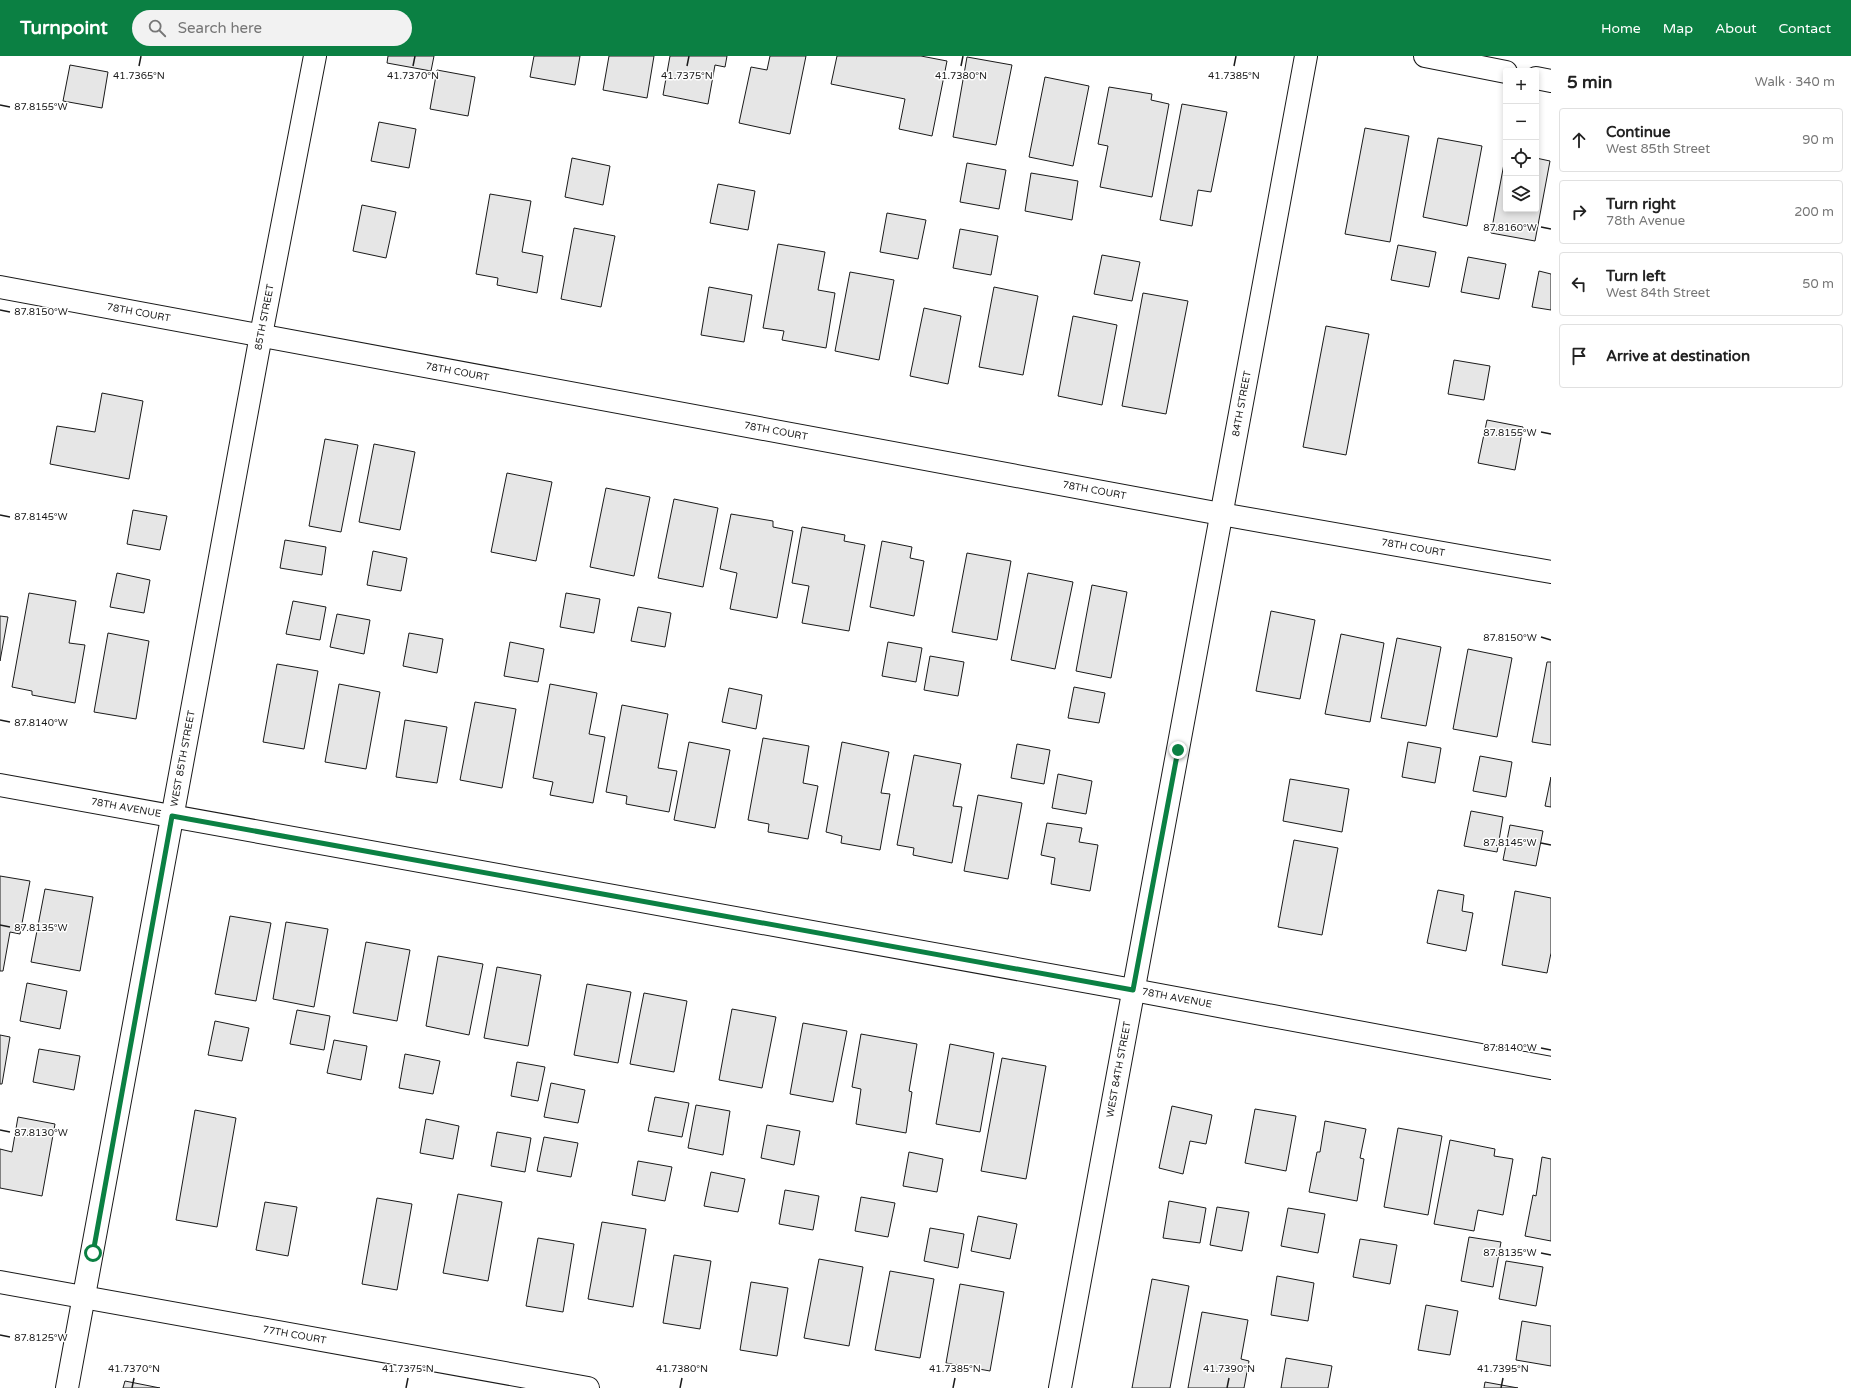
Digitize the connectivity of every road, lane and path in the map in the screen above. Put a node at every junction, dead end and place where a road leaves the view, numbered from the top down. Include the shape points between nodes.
1 (315, 56) edge
2 (1306, 56) edge
3 (1424, 56) edge
4 (1503, 71) edge
5 (1539, 79) edge
6 (1551, 81) edge
7 (0, 288) edge
8 (262, 336) junction
9 (1221, 514) junction
10 (1551, 572) edge
11 (216, 578) joint
12 (1178, 750) joint
13 (0, 785) edge
14 (172, 816) junction
15 (1133, 990) junction
16 (1551, 1068) edge
17 (0, 1282) edge
18 (84, 1297) junction
19 (67, 1388) edge
20 (588, 1388) edge
21 (1060, 1388) edge

1 - 8 street, 85TH STREET
2 - 9 street, 84TH STREET
3 - 4 street
5 - 6 street
7 - 8 street, 78TH COURT
8 - 9 street, 78TH COURT
8 - 11 street, 85TH STREET
9 - 10 street, 78TH COURT
9 - 12 street, 84TH STREET
11 - 14 street, WEST 85TH STREET
12 - 15 street, WEST 84TH STREET
13 - 14 street, 78TH AVENUE
14 - 15 street, 78TH AVENUE
14 - 18 street, WEST 85TH STREET
15 - 16 street, 78TH AVENUE
15 - 21 street, WEST 84TH STREET
17 - 18 street, 77TH COURT
18 - 19 street, WEST 85TH STREET
18 - 20 street, 77TH COURT

